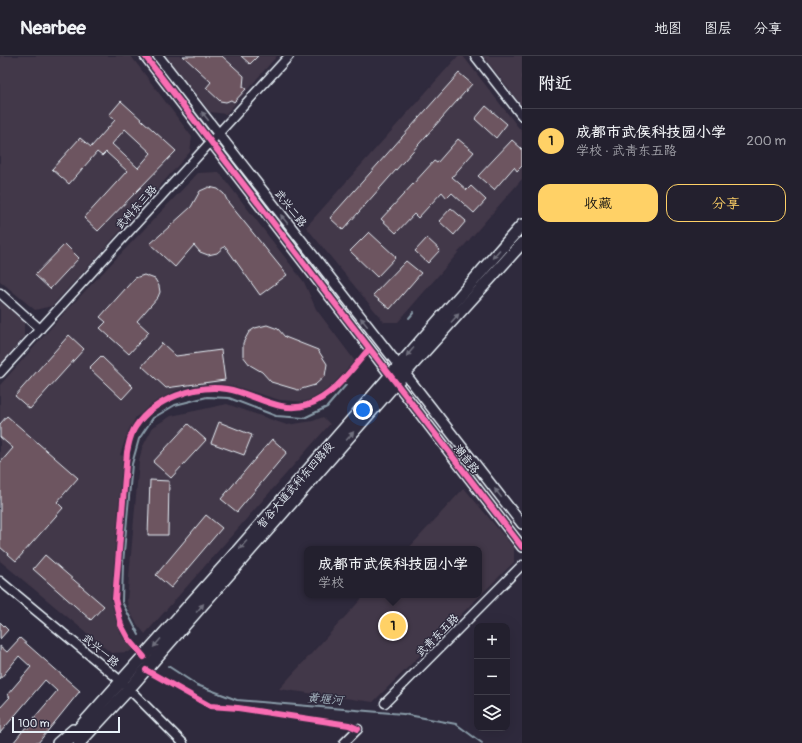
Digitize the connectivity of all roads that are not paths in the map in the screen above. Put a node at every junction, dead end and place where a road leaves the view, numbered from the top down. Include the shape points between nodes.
1 (145, 56) edge
2 (158, 56) edge
3 (289, 56) edge
4 (475, 56) edge
5 (522, 116) edge
6 (218, 133) junction
7 (211, 141) junction
8 (522, 225) edge
9 (522, 243) edge
10 (0, 293) edge
11 (40, 329) junction
12 (402, 370) junction
13 (0, 373) edge
14 (392, 380) junction
15 (522, 524) edge
16 (522, 547) edge
17 (522, 566) edge
18 (0, 581) edge
19 (125, 686) junction
20 (385, 703) dead end
21 (93, 712) junction
22 (105, 715) junction
23 (358, 729) dead end
24 (57, 743) edge
25 (66, 743) edge
26 (79, 743) edge
27 (86, 743) edge
28 (183, 743) edge
29 (344, 743) edge

1 - 7 street, 潮音路
6 -> 2 street, 武兴二路
3 - 6 street, 武科东三路
4 - 5 street
6 - 7 street, 武科东三路
12 -> 6 street, 武兴二路
7 - 11 street, 武科东三路
7 - 14 street, 潮音路
8 -> 12 main road, 智谷大道武科东四路段
12 -> 9 main road, 智谷大道武科东四路段
10 - 11 street
11 - 13 street, 武科东三路
12 - 14 main road, 智谷大道武科东四路段
15 -> 12 street, 潮音路
14 - 16 street, 潮音路
14 - 19 main road, 智谷大道武科东四路段
17 - 20 street, 武青东五路
18 - 19 street, 武兴一路
19 - 21 main road, 智谷大道武科东四路段
19 - 22 main road
19 - 28 street, 武兴一路
21 - 24 street
21 - 25 main road, 智谷大道武科东四路段
22 - 26 main road
22 - 27 street
23 - 29 street

